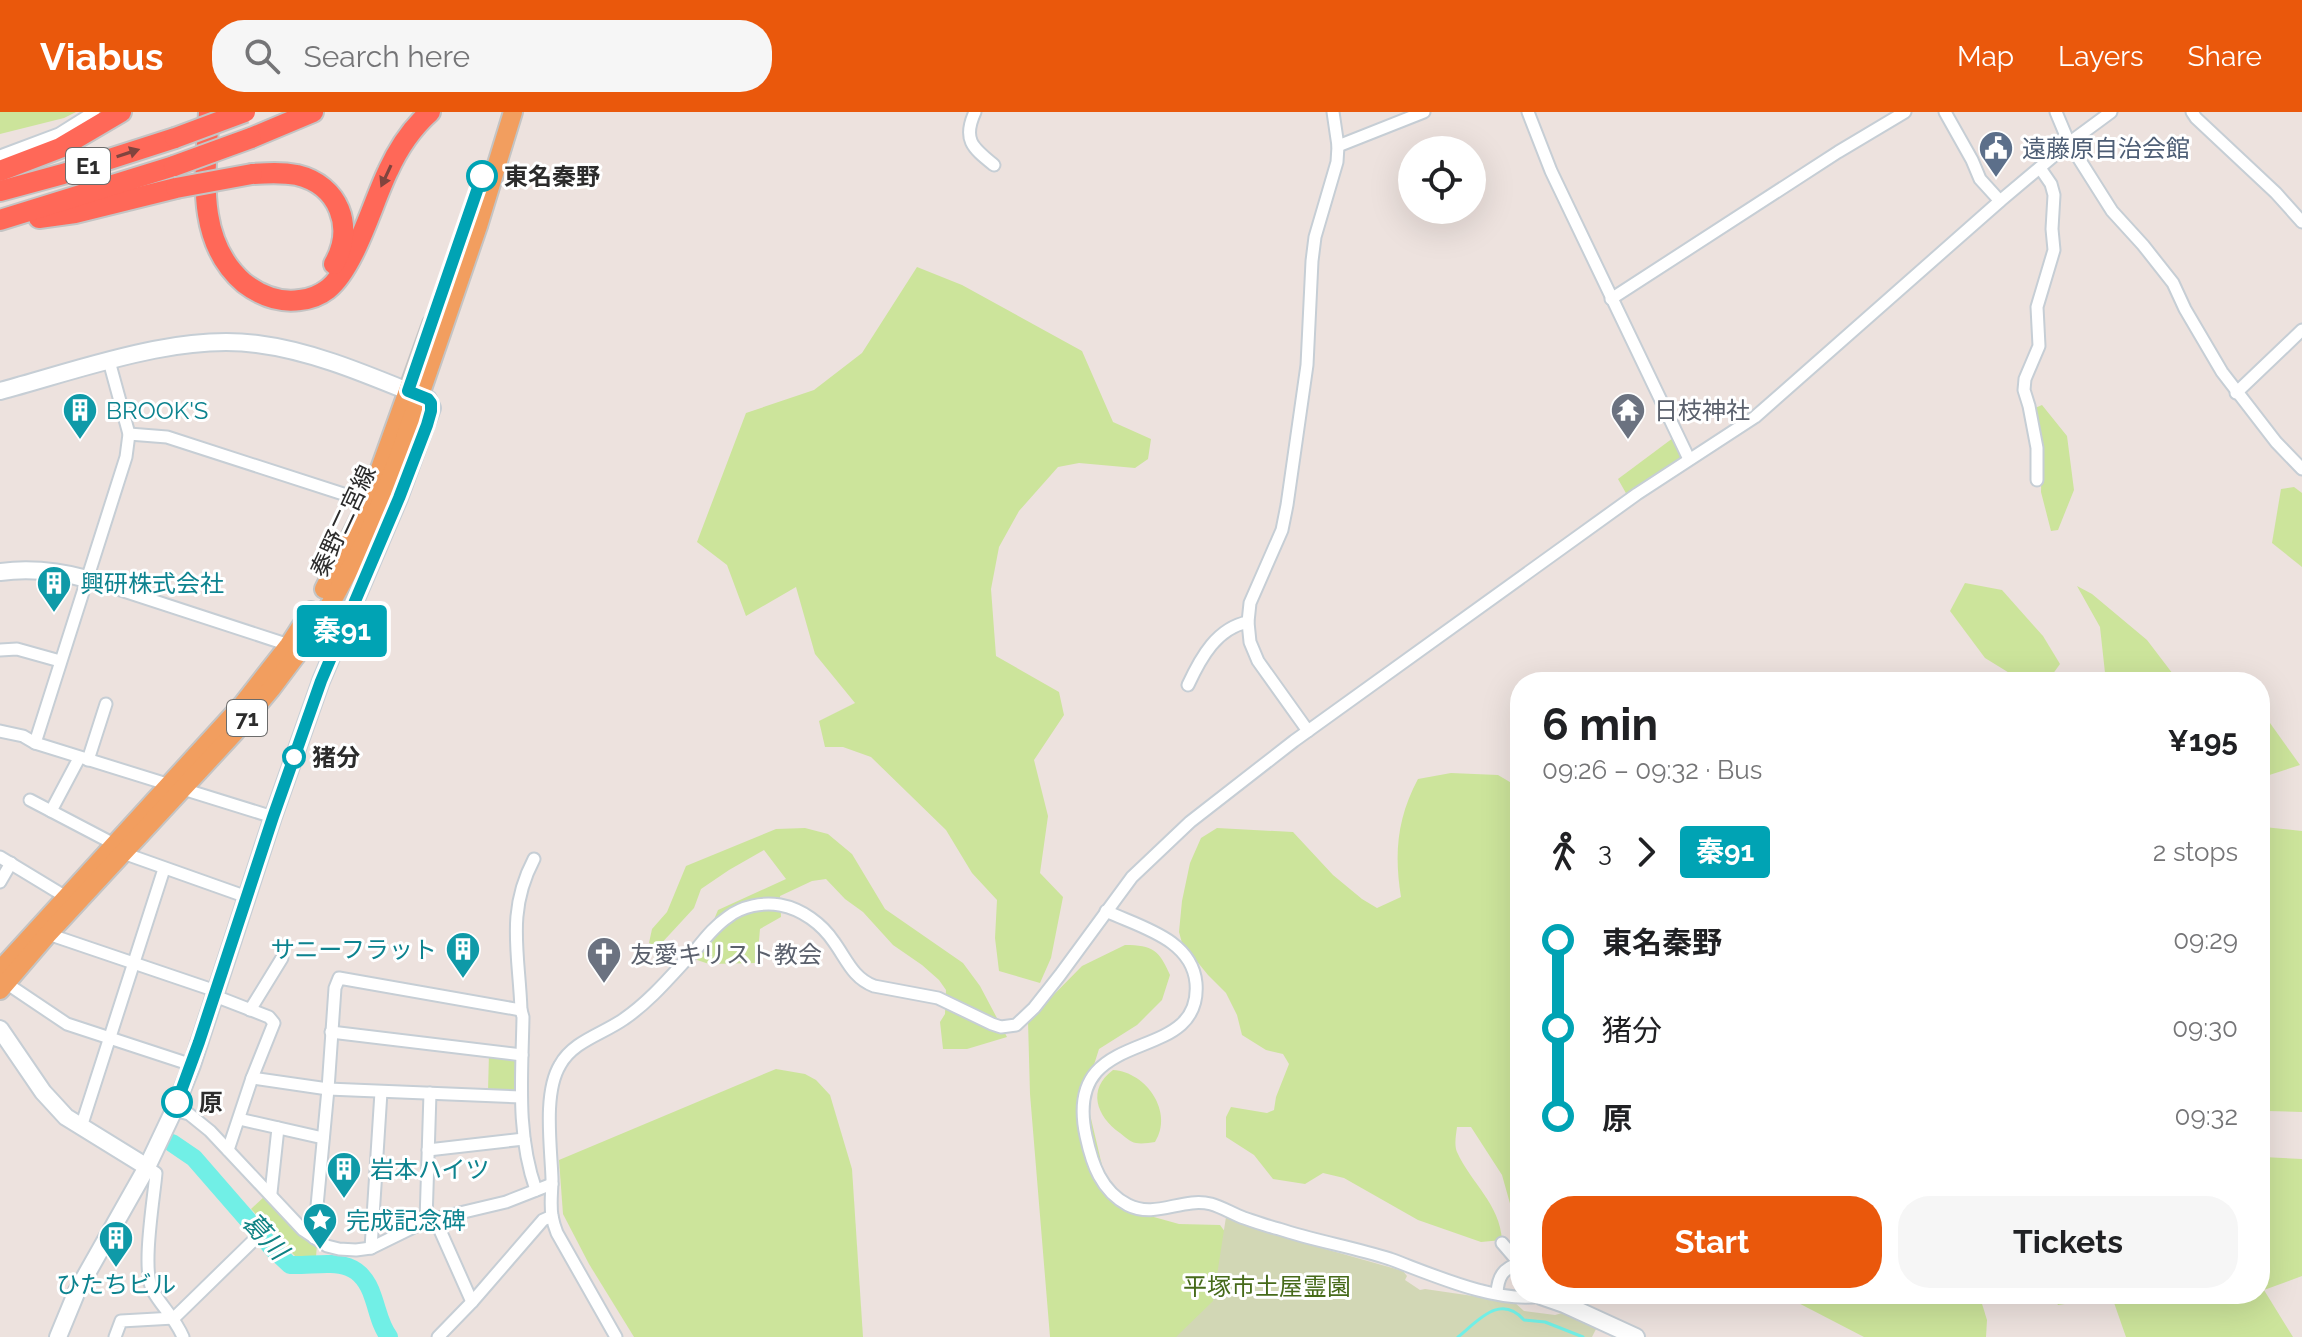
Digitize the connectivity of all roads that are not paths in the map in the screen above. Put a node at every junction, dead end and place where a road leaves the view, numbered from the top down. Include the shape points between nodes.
1 (94, 112) edge
2 (121, 112) edge
3 (209, 112) edge
4 (219, 112) edge
5 (245, 112) edge
6 (313, 112) edge
7 (430, 112) edge
8 (500, 112) edge
9 (513, 112) edge
10 (975, 112) edge
11 (1333, 112) edge
12 (1424, 112) edge
13 (1528, 112) edge
14 (1905, 112) edge
15 (1945, 112) edge
16 (2056, 112) edge
17 (2111, 112) edge
18 (2192, 112) edge
19 (2069, 143) junction
20 (1338, 146) junction
21 (0, 156) edge
22 (994, 165) dead end
23 (2040, 168) junction
24 (0, 171) edge
25 (0, 191) edge
26 (2000, 201) junction
27 (0, 222) edge
28 (2302, 222) edge
29 (1611, 299) junction
30 (2302, 330) edge
31 (109, 361) junction
32 (0, 391) edge
33 (414, 393) junction
34 (2236, 393) junction
35 (129, 434) junction
36 (1689, 459) junction
37 (2302, 469) edge
38 (2037, 480) dead end
39 (368, 502) junction
40 (0, 572) edge
41 (87, 579) junction
42 (1248, 622) junction
43 (289, 645) junction
44 (0, 650) edge
45 (60, 661) junction
46 (1188, 685) dead end
47 (106, 704) dead end
48 (0, 731) edge
49 (1308, 731) junction
50 (35, 743) junction
51 (82, 761) junction
52 (175, 786) junction
53 (30, 800) dead end
54 (51, 811) junction
55 (273, 817) junction
56 (118, 848) junction
57 (0, 857) edge
58 (534, 859) dead end
59 (11, 863) junction
60 (164, 869) junction
61 (0, 882) edge
62 (66, 897) junction
63 (247, 897) junction
64 (1106, 911) junction
65 (48, 934) junction
66 (282, 958) dead end
67 (135, 963) junction
68 (2, 981) edge
69 (216, 994) junction
70 (250, 1010) junction
71 (521, 1010) junction
72 (0, 1029) edge
73 (331, 1032) junction
74 (111, 1038) junction
75 (522, 1055) junction
76 (192, 1065) junction
77 (252, 1078) junction
78 (328, 1089) junction
79 (381, 1092) junction
80 (430, 1093) junction
81 (521, 1097) junction
82 (174, 1110) junction
83 (239, 1119) junction
84 (81, 1127) junction
85 (278, 1128) junction
86 (323, 1138) junction
87 (524, 1139) junction
88 (228, 1150) junction
89 (428, 1150) junction
90 (147, 1167) junction
91 (552, 1184) junction
92 (536, 1190) junction
93 (271, 1193) junction
94 (552, 1216) junction
95 (430, 1220) junction
96 (257, 1237) dead end
97 (314, 1238) junction
98 (1502, 1243) dead end
99 (371, 1248) junction
100 (1510, 1252) edge
101 (1510, 1267) edge
102 (1497, 1293) junction
103 (1510, 1295) edge
104 (472, 1302) junction
105 (1564, 1304) edge
106 (174, 1318) junction
107 (58, 1337) edge
108 (115, 1337) edge
109 (183, 1337) edge
110 (438, 1337) edge
111 (616, 1337) edge
112 (1636, 1337) edge

1 - 21 street via 59,134
2 - 24 highway via 60,148
7 -> 3 highway via 389,168 338,279 311,299 286,302 267,298 232,272 209,229
4 - 27 highway, bridge via 215,201 228,250 245,273 266,286 290,290 314,284 332,268 343,244 343,221 334,200 317,183 300,176 252,174 176,188 75,213
25 -> 5 highway, E1, bridge
6 - 27 highway, E1, bridge via 174,166
8 - 33 main road, 秦野二宮線 / 71
9 - 33 main road, 秦野二宮線 / 71 via 478,226
10 - 22 street via 970,142
11 - 20 street
12 - 20 street
13 - 29 street
14 - 29 street
15 - 26 street via 1980,179
16 - 19 street
17 - 19 street
18 - 28 street
19 - 23 street
19 - 34 street via 2112,211 2173,283
20 - 42 street via 1313,249 1307,365 1287,505 1282,530 1250,603
23 - 26 street
23 - 38 street via 2054,195 2054,250 2037,307 2039,346 2024,390 2037,448
26 - 36 street via 1755,417
29 - 36 street
30 - 34 street
31 - 32 street
31 - 33 street via 170,346 254,343 313,356
31 - 35 street
33 - 39 main road, 秦野二宮線 / 71
33 - 52 main road, 秦野二宮線 / 71 via 372,525 331,603 271,689
33 - 55 street via 431,403 427,425 321,681
34 - 37 street
35 - 39 street via 167,437
35 - 41 street
36 - 49 street
39 - 43 main road, 秦野二宮線 / 71
40 - 41 street via 41,570
41 - 43 street
41 - 45 street
42 - 46 street via 1217,636
42 - 49 street via 1258,661
43 - 52 main road, 秦野二宮線 / 71
44 - 45 street via 17,649
45 - 50 street
47 - 51 street
48 - 50 street
49 - 64 street via 1190,822 1132,877
50 - 51 street
51 - 52 street
51 - 54 street
52 - 55 street
52 - 56 main road, 秦野二宮線 / 71
53 - 54 street
54 - 56 street
55 - 63 street
56 - 60 street
56 - 62 main road, 秦野二宮線 / 71
56 - 65 main road, 秦野二宮線 / 71
57 - 59 street
58 - 71 street via 515,919
59 - 61 street
59 - 62 street
60 - 63 street
60 - 67 street
62 - 68 main road, 秦野二宮線 / 71
63 - 69 street
64 - 91 street via 1034,1008 1016,1025 1001,1027 938,998 866,983 823,928 796,910 766,904 740,910 717,926 624,1019 586,1040 560,1065 551,1097
64 - 102 street via 1179,948 1196,989 1191,1009 1174,1031 1111,1058 1088,1085 1084,1124 1094,1167 1109,1192 1141,1210 1211,1204
65 - 67 street
65 - 68 main road, 秦野二宮線 / 71
66 - 70 street
67 - 69 street
67 - 74 street
68 - 74 street via 67,1024
69 - 70 street
69 - 76 street
70 - 77 street via 274,1023
71 - 73 street via 339,978
71 - 75 street
72 - 84 street via 43,1092
73 - 75 street
73 - 78 street
74 - 76 street
74 - 84 street
75 - 81 street
76 - 82 street
77 - 78 street
77 - 83 street
78 - 79 street
78 - 86 street
79 - 80 street
79 - 99 street
80 - 81 street
80 - 89 street
81 - 87 street
82 - 88 street via 189,1114
82 - 90 street
83 - 85 street
83 - 88 street
84 - 90 street
85 - 86 street
85 - 93 street
86 - 97 street
87 - 89 street
87 - 92 street
88 - 93 street
89 - 95 street
90 - 106 street via 156,1173 149,1282
90 - 107 street via 77,1291
91 - 92 street
91 - 94 street
92 - 95 street
93 - 97 street
94 - 104 street
94 - 111 street
95 - 99 street
95 - 104 street
96 - 106 street
97 - 99 street via 339,1249
98 - 100 street
101 - 102 street via 1501,1275
102 - 103 street
104 - 110 street
105 - 112 street
106 - 108 street via 121,1321
106 - 109 street

